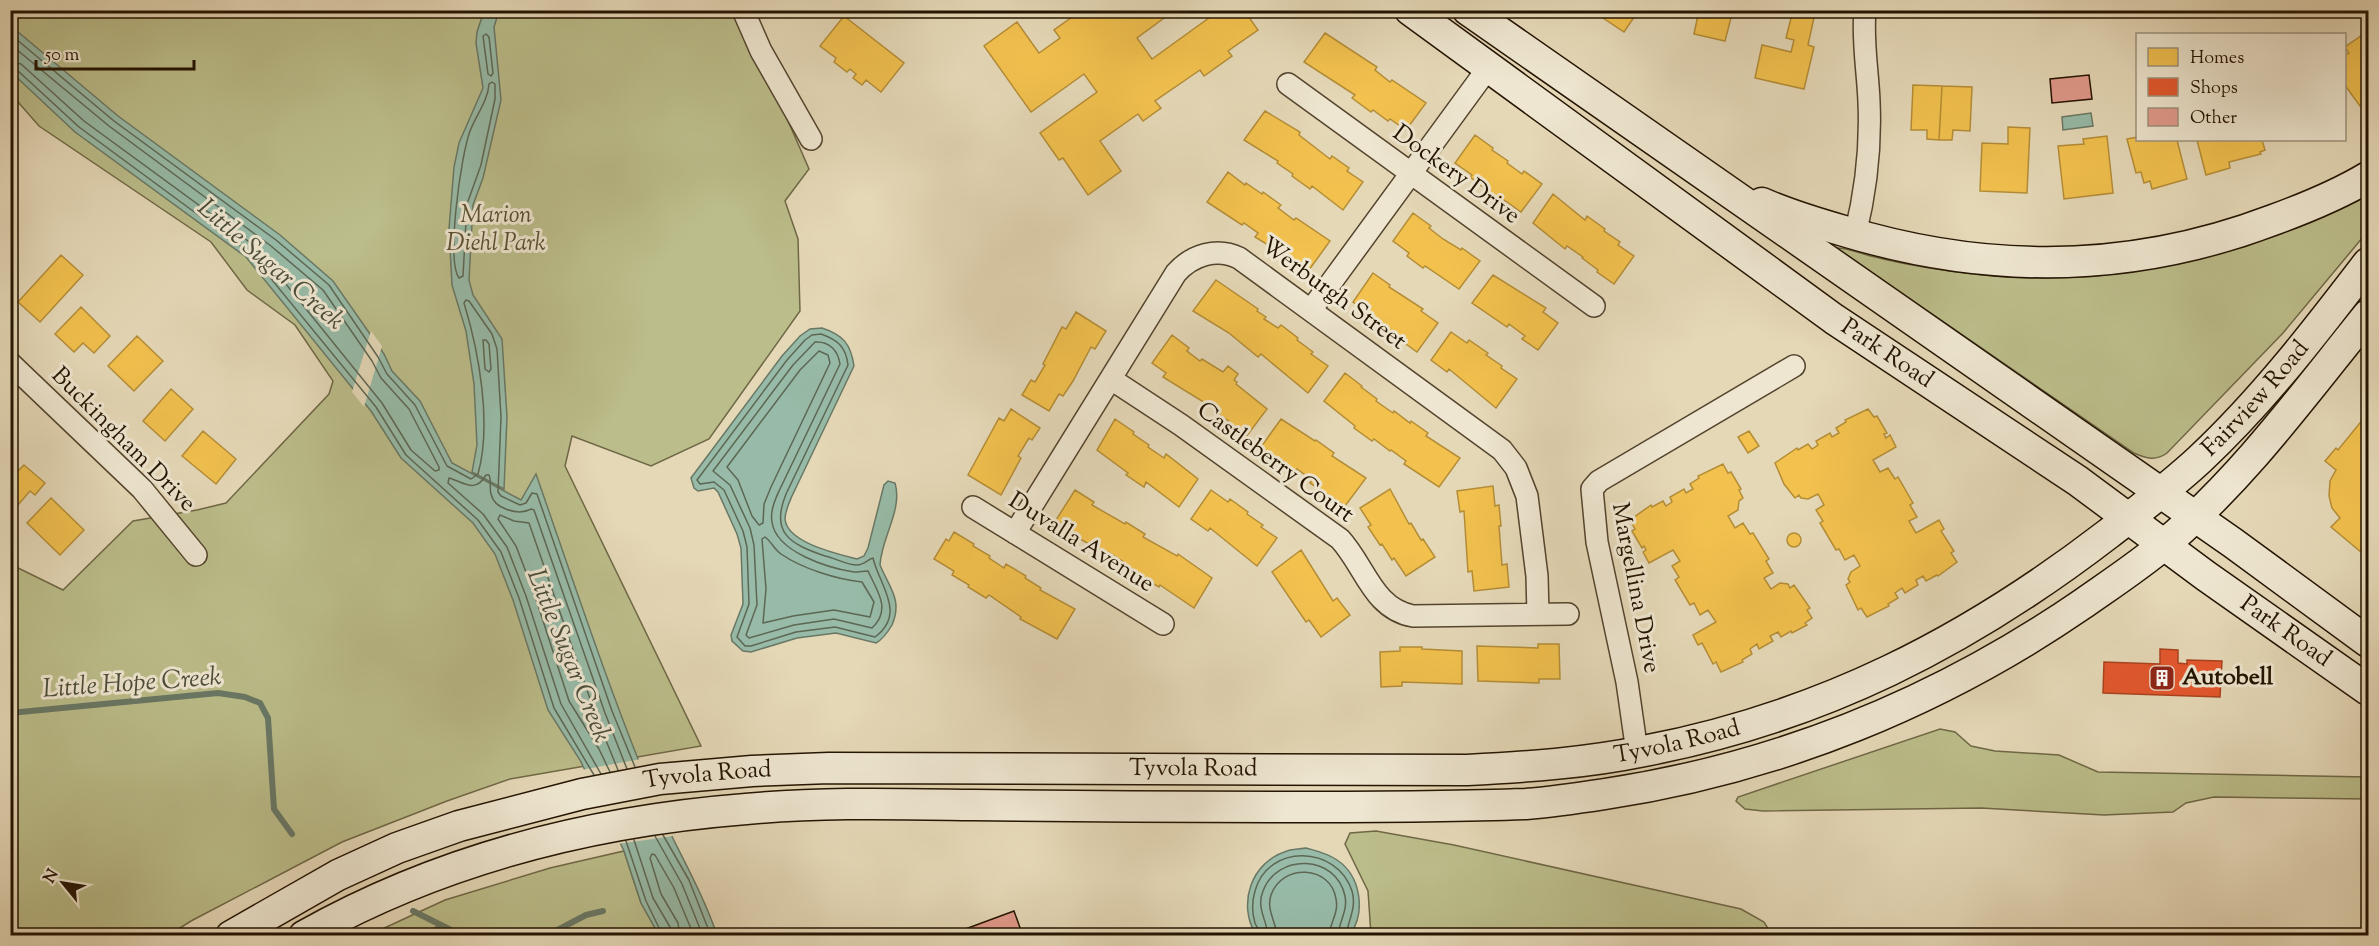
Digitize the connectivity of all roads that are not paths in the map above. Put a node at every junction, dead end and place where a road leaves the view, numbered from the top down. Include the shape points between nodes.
1 (743, 10) edge
2 (1410, 10) edge
3 (1468, 10) edge
4 (1865, 10) edge
5 (1488, 68) junction
6 (1287, 84) dead end
7 (811, 139) dead end
8 (1686, 164) junction
9 (1411, 173) junction
10 (2368, 177) edge
11 (1855, 235) junction
12 (2368, 263) edge
13 (1594, 306) dead end
14 (1311, 310) junction
15 (2368, 315) edge
16 (10, 363) edge
17 (1794, 366) dead end
18 (1111, 379) junction
19 (2160, 493) junction
20 (973, 507) dead end
21 (2194, 517) junction
22 (2128, 518) junction
23 (1015, 533) junction
24 (2164, 545) junction
25 (196, 555) dead end
26 (1538, 614) junction
27 (1568, 614) dead end
28 (1162, 624) dead end
29 (2368, 642) edge
30 (2368, 690) edge
31 (1637, 752) junction
32 (231, 936) edge
33 (304, 936) edge

1 - 7 street via 761,51
2 - 5 main road, Park Road
3 - 8 main road, Park Road
4 - 11 street via 1869,135 1865,189
5 - 9 street
5 - 22 main road, Park Road via 1834,319
6 - 9 street, Dockery Drive
8 - 11 main road via 1770,207
8 - 19 main road, Park Road
9 - 13 street, Dockery Drive
9 - 14 street
10 - 11 main road via 2318,202 2241,232 2187,248 2098,262 1974,259 1899,247
12 - 19 main road, Fairview Road via 2271,385 2201,458
14 - 18 street, Werburgh Street via 1232,254 1218,252 1196,258 1176,273
14 - 26 street, Werburgh Street via 1480,431 1513,463 1528,500
15 - 21 main road, Fairview Road via 2245,465
16 - 25 street, Buckingham Drive via 142,489
17 - 31 street, Margellina Drive via 1602,479 1592,489 1597,542
18 - 23 street, Werburgh Street
18 - 26 street, Castleberry Court via 1340,539 1377,596 1397,612 1413,616
19 - 21 main road, Park Road
19 - 22 main road, Fairview Road
20 - 23 street, Duvalla Avenue
21 - 24 main road, Fairview Road
21 - 29 main road, Park Road
22 - 24 main road, Park Road
22 - 31 main road, Tyvola Road via 2005,608 1897,667 1779,716
23 - 28 street, Duvalla Avenue
24 - 30 main road, Park Road
24 - 33 main road, Tyvola Road via 2051,625 1929,694 1801,747 1648,787 1526,804 1410,808 893,804 721,811 561,837 470,862 411,883
26 - 27 street, Castleberry Court
31 - 32 main road, Tyvola Road via 1544,765 1467,770 873,767 660,779 544,803 397,848 338,875

